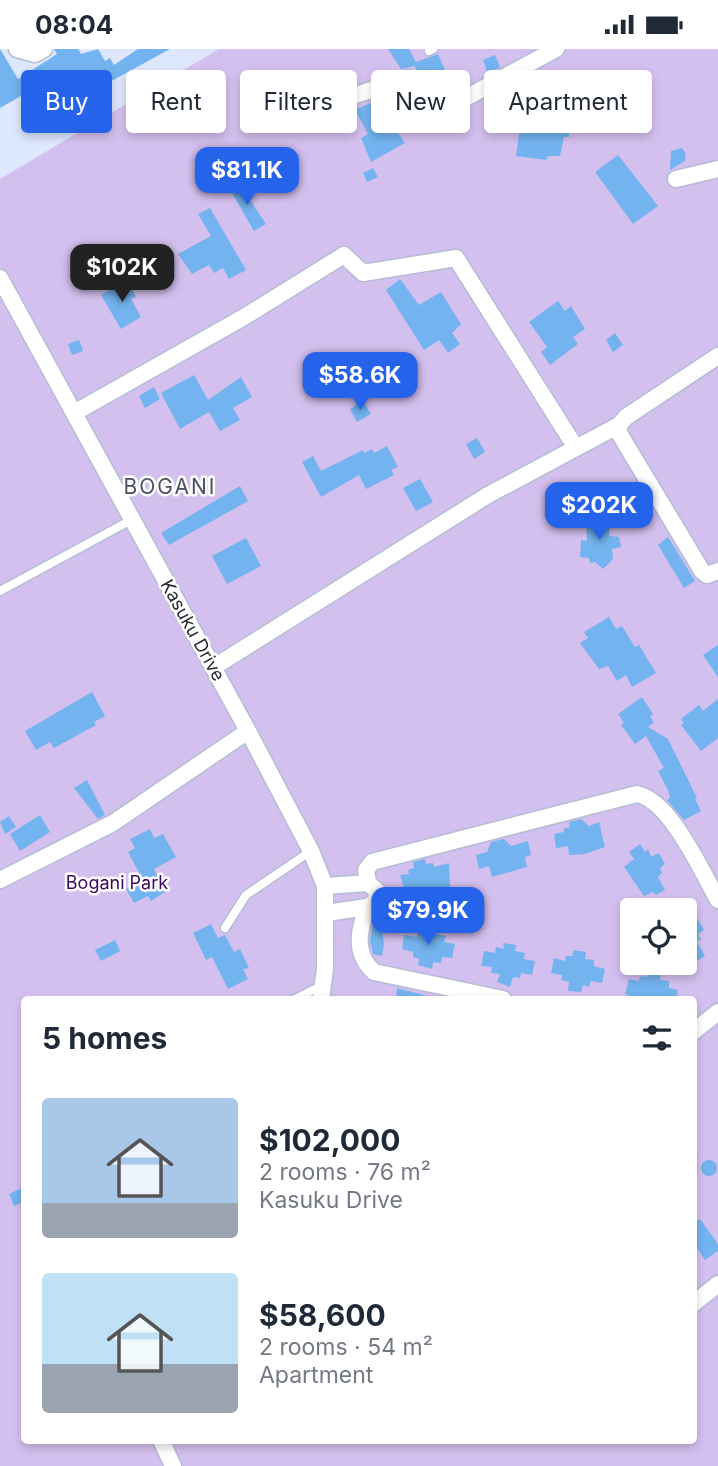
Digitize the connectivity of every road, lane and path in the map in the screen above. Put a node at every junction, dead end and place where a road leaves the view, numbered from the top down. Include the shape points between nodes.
1 (17, 49) edge
2 (44, 49) edge
3 (556, 49) edge
4 (357, 95) edge
5 (718, 169) edge
6 (676, 179) dead end
7 (0, 278) edge
8 (718, 356) edge
9 (74, 413) junction
10 (619, 425) junction
11 (576, 448) junction
12 (133, 519) junction
13 (718, 571) edge
14 (0, 591) edge
15 (214, 667) junction
16 (248, 731) junction
17 (311, 851) junction
18 (0, 880) edge
19 (368, 883) junction
20 (326, 886) junction
21 (718, 901) edge
22 (368, 907) junction
23 (327, 913) junction
24 (225, 928) dead end
25 (322, 992) edge
26 (489, 996) edge
27 (718, 1012) edge
28 (697, 1029) edge
29 (718, 1284) edge
30 (697, 1301) edge
31 (163, 1444) edge
32 (173, 1466) edge

1 - 2 street via 35,54
3 - 4 street via 436,114 408,78
5 - 6 street
7 - 9 street, Kasuku Drive
8 - 10 street
9 - 11 street via 344,255 363,273 456,258
9 - 12 street, Kasuku Drive
10 - 11 street
10 - 13 street via 619,433 682,542 702,571 707,575
11 - 15 street via 488,495
12 - 14 lane
12 - 15 street, Kasuku Drive
15 - 16 street, Kasuku Drive
16 - 17 street, Kasuku Drive
16 - 18 street via 113,823
17 - 20 street, Kasuku Drive
17 - 24 lane via 246,895
19 - 20 street
19 - 21 street via 366,870 372,862 637,794 665,811
19 - 22 street via 378,898
20 - 23 street, Kasuku Drive
22 - 23 street
22 - 26 street via 357,934 364,959 374,972
23 - 25 street, Kasuku Drive
27 - 28 street
29 - 30 street
31 - 32 street

